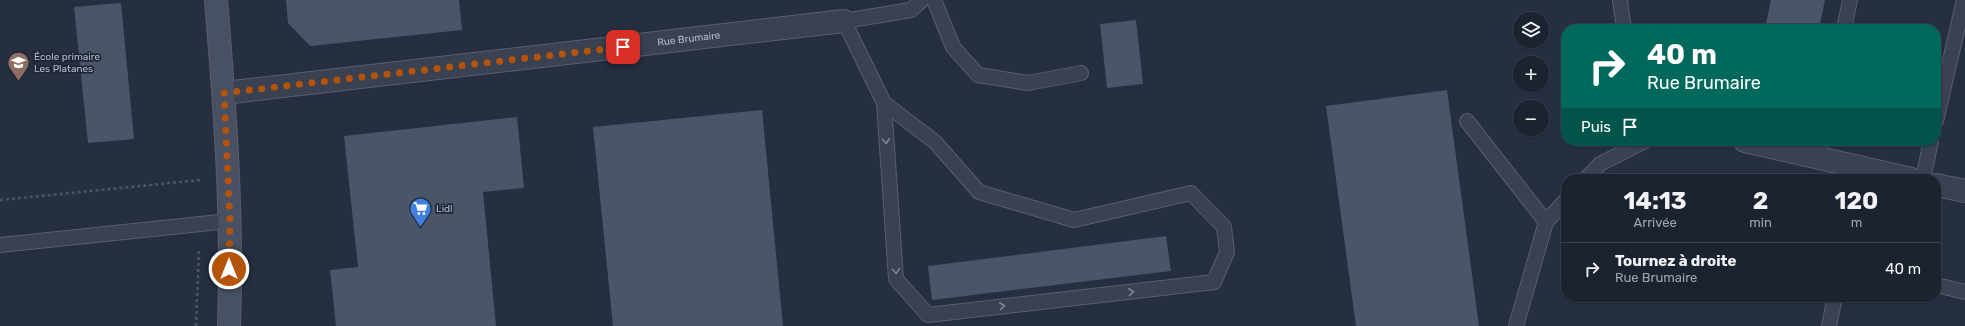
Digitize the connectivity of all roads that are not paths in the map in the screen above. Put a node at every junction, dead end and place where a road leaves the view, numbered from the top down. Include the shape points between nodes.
1 (216, 0) edge
2 (922, 0) edge
3 (934, 0) edge
4 (1620, 0) edge
5 (1850, 0) edge
6 (1964, 0) edge
7 (844, 21) junction
8 (1623, 24) edge
9 (1845, 24) edge
10 (1081, 72) dead end
11 (224, 93) junction
12 (1941, 99) edge
13 (884, 102) junction
14 (1467, 122) dead end
15 (1635, 146) edge
16 (1791, 146) edge
17 (1930, 146) edge
18 (1818, 149) edge
19 (1591, 174) edge
20 (1896, 174) edge
21 (1924, 174) edge
22 (1941, 186) edge
23 (1965, 191) edge
24 (1561, 206) edge
25 (230, 221) junction
26 (1546, 222) junction
27 (0, 245) edge
28 (1941, 286) edge
29 (1965, 292) edge
30 (1834, 302) edge
31 (229, 326) edge
32 (1516, 326) edge
33 (1829, 326) edge

1 - 11 street
2 - 7 lane via 911,10
3 - 10 lane via 953,48 978,75 1028,83
4 - 8 lane
5 - 9 lane
6 - 12 lane
7 - 11 street, Rue Brumaire
7 - 13 lane
11 - 25 street
13 -> 13 lane via 896,279 928,315 1214,282 1227,252 1224,227 1191,193 1074,220 1066,218 979,192 935,142
14 - 26 lane
15 - 19 lane via 1600,164
16 - 18 street
17 - 21 lane
18 - 20 street
22 - 23 street
24 - 26 lane
25 - 27 lane
25 - 31 street
26 - 32 lane
28 - 29 lane
30 - 33 lane

